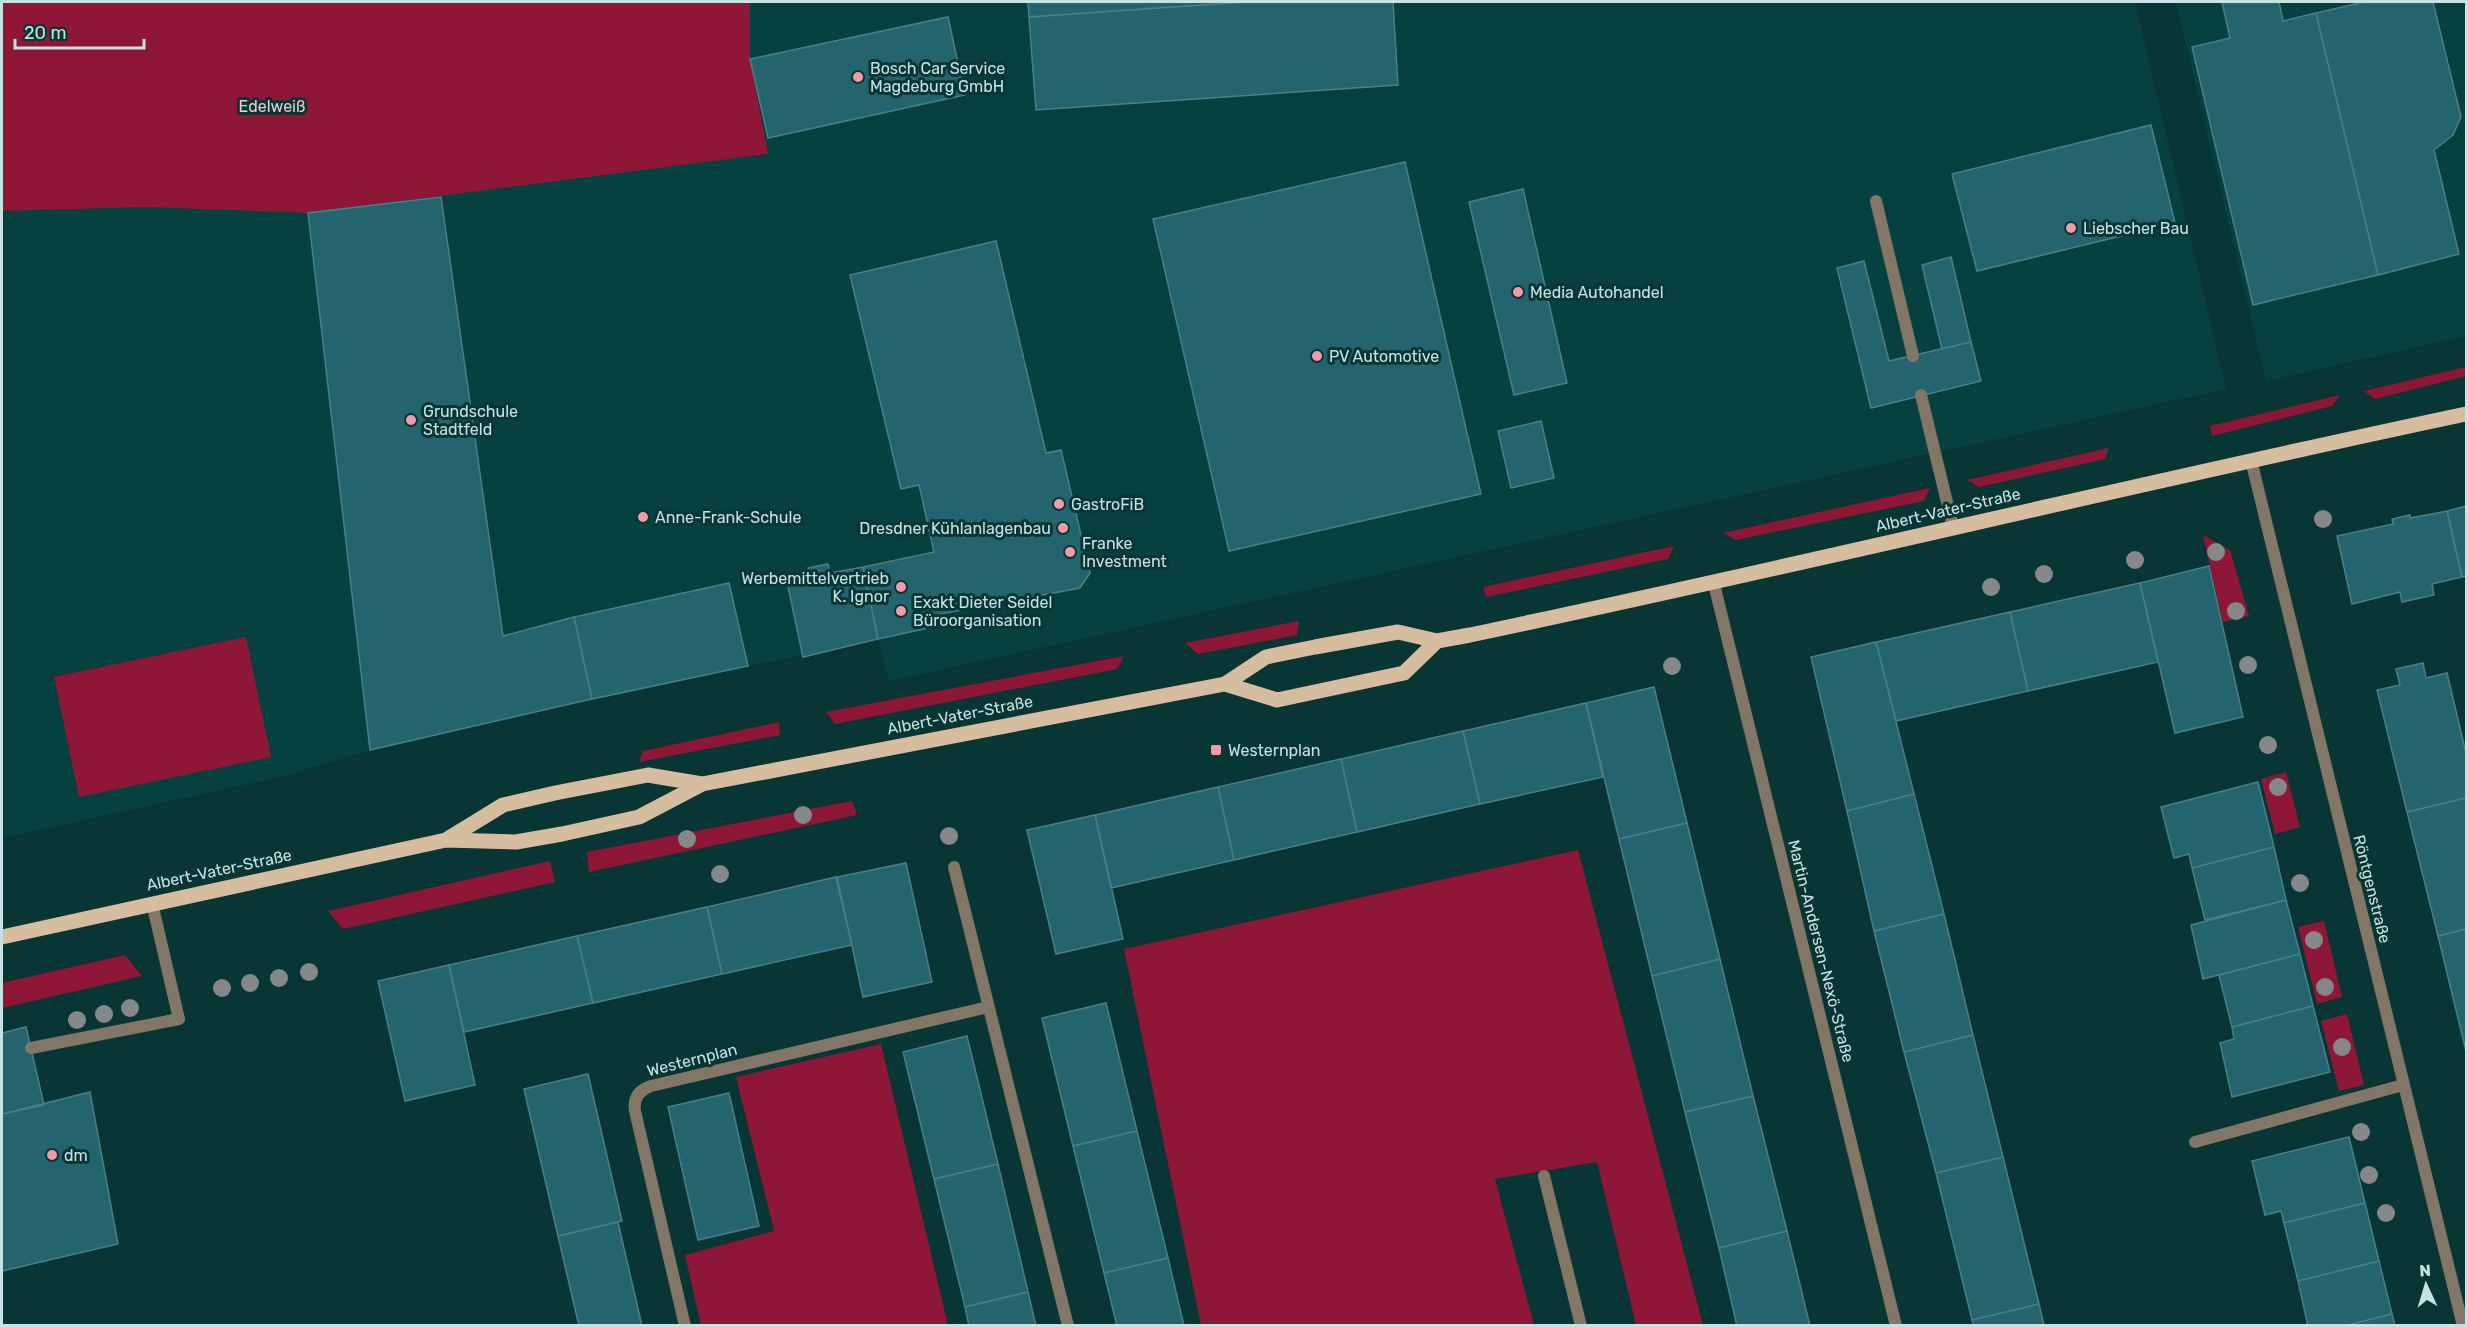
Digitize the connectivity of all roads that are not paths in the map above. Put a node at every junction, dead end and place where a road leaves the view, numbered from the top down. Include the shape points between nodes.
1 (1876, 201) dead end
2 (1912, 356) dead end
3 (1922, 395) dead end
4 (2466, 414) edge
5 (2251, 460) junction
6 (1953, 527) junction
7 (1714, 584) junction
8 (1437, 641) junction
9 (1225, 684) junction
10 (702, 784) junction
11 (446, 840) junction
12 (954, 867) dead end
13 (152, 903) junction
14 (2, 937) edge
15 (988, 1007) junction
16 (31, 1048) dead end
17 (2403, 1085) junction
18 (2195, 1142) dead end
19 (1544, 1176) dead end
20 (685, 1326) edge
21 (1068, 1326) edge
22 (1581, 1326) edge
23 (1896, 1326) edge
24 (2463, 1326) edge

1 - 2 street
3 - 6 street
4 - 5 main road, Albert-Vater-Straße
5 - 6 main road, Albert-Vater-Straße
5 - 17 street, Röntgenstraße
6 - 7 main road, Albert-Vater-Straße
7 - 8 main road, Albert-Vater-Straße
7 - 23 street, Martin-Andersen-Nexö-Straße
8 - 9 main road, Albert-Vater-Straße via 1398,632 1314,647 1266,657
8 - 9 main road, Albert-Vater-Straße via 1404,673 1277,700
9 - 10 main road, Albert-Vater-Straße
10 - 11 main road, Albert-Vater-Straße via 639,817 562,834 516,842
10 - 11 main road, Albert-Vater-Straße via 648,775 544,796 503,805
11 - 13 main road, Albert-Vater-Straße
12 - 15 street
13 - 14 main road, Albert-Vater-Straße
13 - 16 street via 179,1019
15 - 20 street, Westernplan via 640,1091 634,1101 635,1111
15 - 21 street
17 - 18 street
17 - 24 street, Röntgenstraße
19 - 22 street

